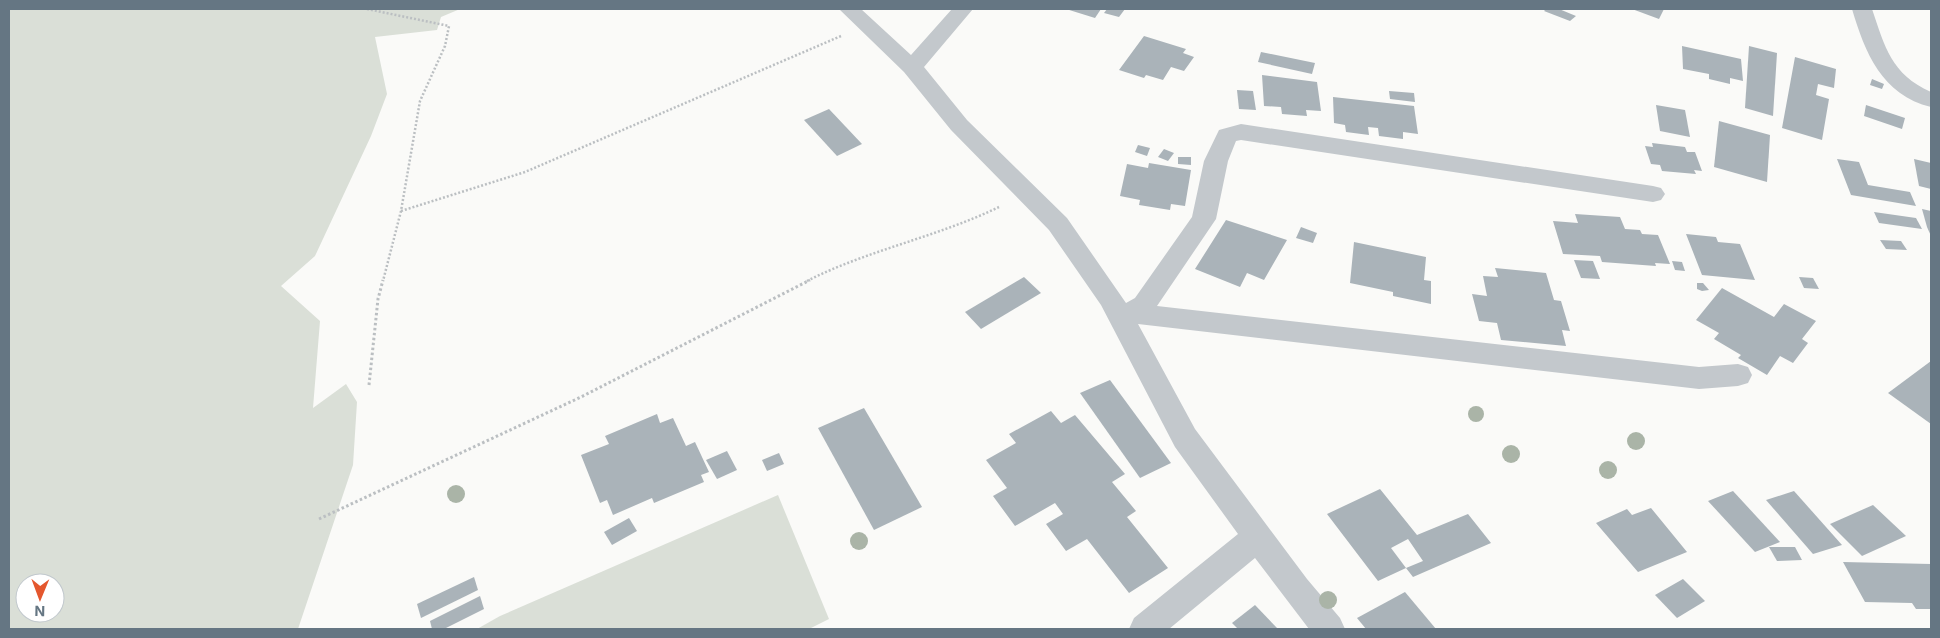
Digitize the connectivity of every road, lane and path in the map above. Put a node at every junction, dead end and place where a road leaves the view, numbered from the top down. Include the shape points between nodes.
1 (368, 9) edge
2 (962, 9) edge
3 (1862, 9) edge
4 (858, 17) edge
5 (912, 67) junction
6 (1931, 100) edge
7 (1027, 193) junction
8 (1653, 194) dead end
9 (401, 211) junction
10 (1126, 316) junction
11 (1738, 375) dead end
12 (369, 384) dead end
13 (319, 519) dead end
14 (1257, 536) junction
15 (1145, 629) edge
16 (1329, 629) edge

1 - 9 path via 449,26 445,46 420,101
2 - 5 street
3 - 6 street via 1876,55 1890,76 1919,96
4 - 5 street
4 - 9 path via 525,172
5 - 7 street via 959,125
7 - 10 street via 1058,224
7 - 13 path via 964,224 829,270 702,337
8 - 10 street via 1241,132 1227,134 1216,160 1204,219 1144,306
9 - 12 path via 378,299
10 - 11 street via 1699,378
10 - 14 street via 1185,438
14 - 15 street
14 - 16 street

